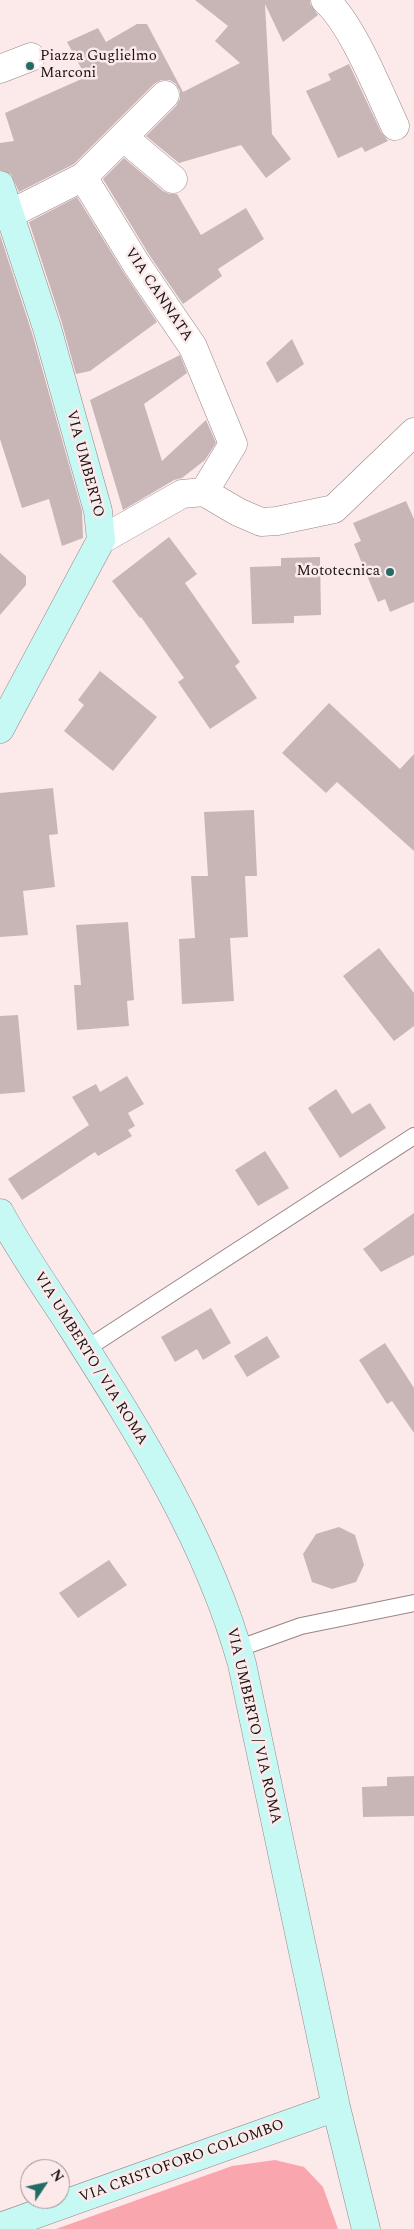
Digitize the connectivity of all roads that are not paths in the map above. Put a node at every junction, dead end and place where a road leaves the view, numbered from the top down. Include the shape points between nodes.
1 (325, 0) edge
2 (31, 57) dead end
3 (0, 69) edge
4 (165, 95) dead end
5 (396, 126) dead end
6 (123, 137) junction
7 (83, 177) junction
8 (174, 180) dead end
9 (0, 185) edge
10 (8, 215) junction
11 (414, 432) edge
12 (204, 492) junction
13 (101, 540) junction
14 (0, 729) edge
15 (414, 1136) edge
16 (0, 1214) edge
17 (86, 1349) junction
18 (414, 1603) edge
19 (237, 1649) junction
20 (336, 2107) junction
21 (0, 2227) edge
22 (366, 2229) edge

1 - 5 street via 333,6 358,49
2 - 3 street
4 - 6 street
6 - 7 street
6 - 8 street
7 - 10 street
7 - 12 street, VIA CANNATA via 193,347 233,444
9 - 10 main road, VIA UMBERTO
10 - 13 main road, VIA UMBERTO via 47,328 98,511
11 - 12 street via 334,508 277,522 261,522
12 - 13 street via 182,494
13 - 14 main road, VIA UMBERTO
15 - 17 lane
16 - 17 main road, VIA UMBERTO / VIA ROMA
17 - 19 main road, VIA UMBERTO / VIA ROMA via 173,1494 203,1554
18 - 19 lane via 301,1626
19 - 20 main road, VIA UMBERTO / VIA ROMA
20 - 21 main road, VIA CRISTOFORO COLOMBO
20 - 22 main road, VIA UMBERTO / VIA ROMA

